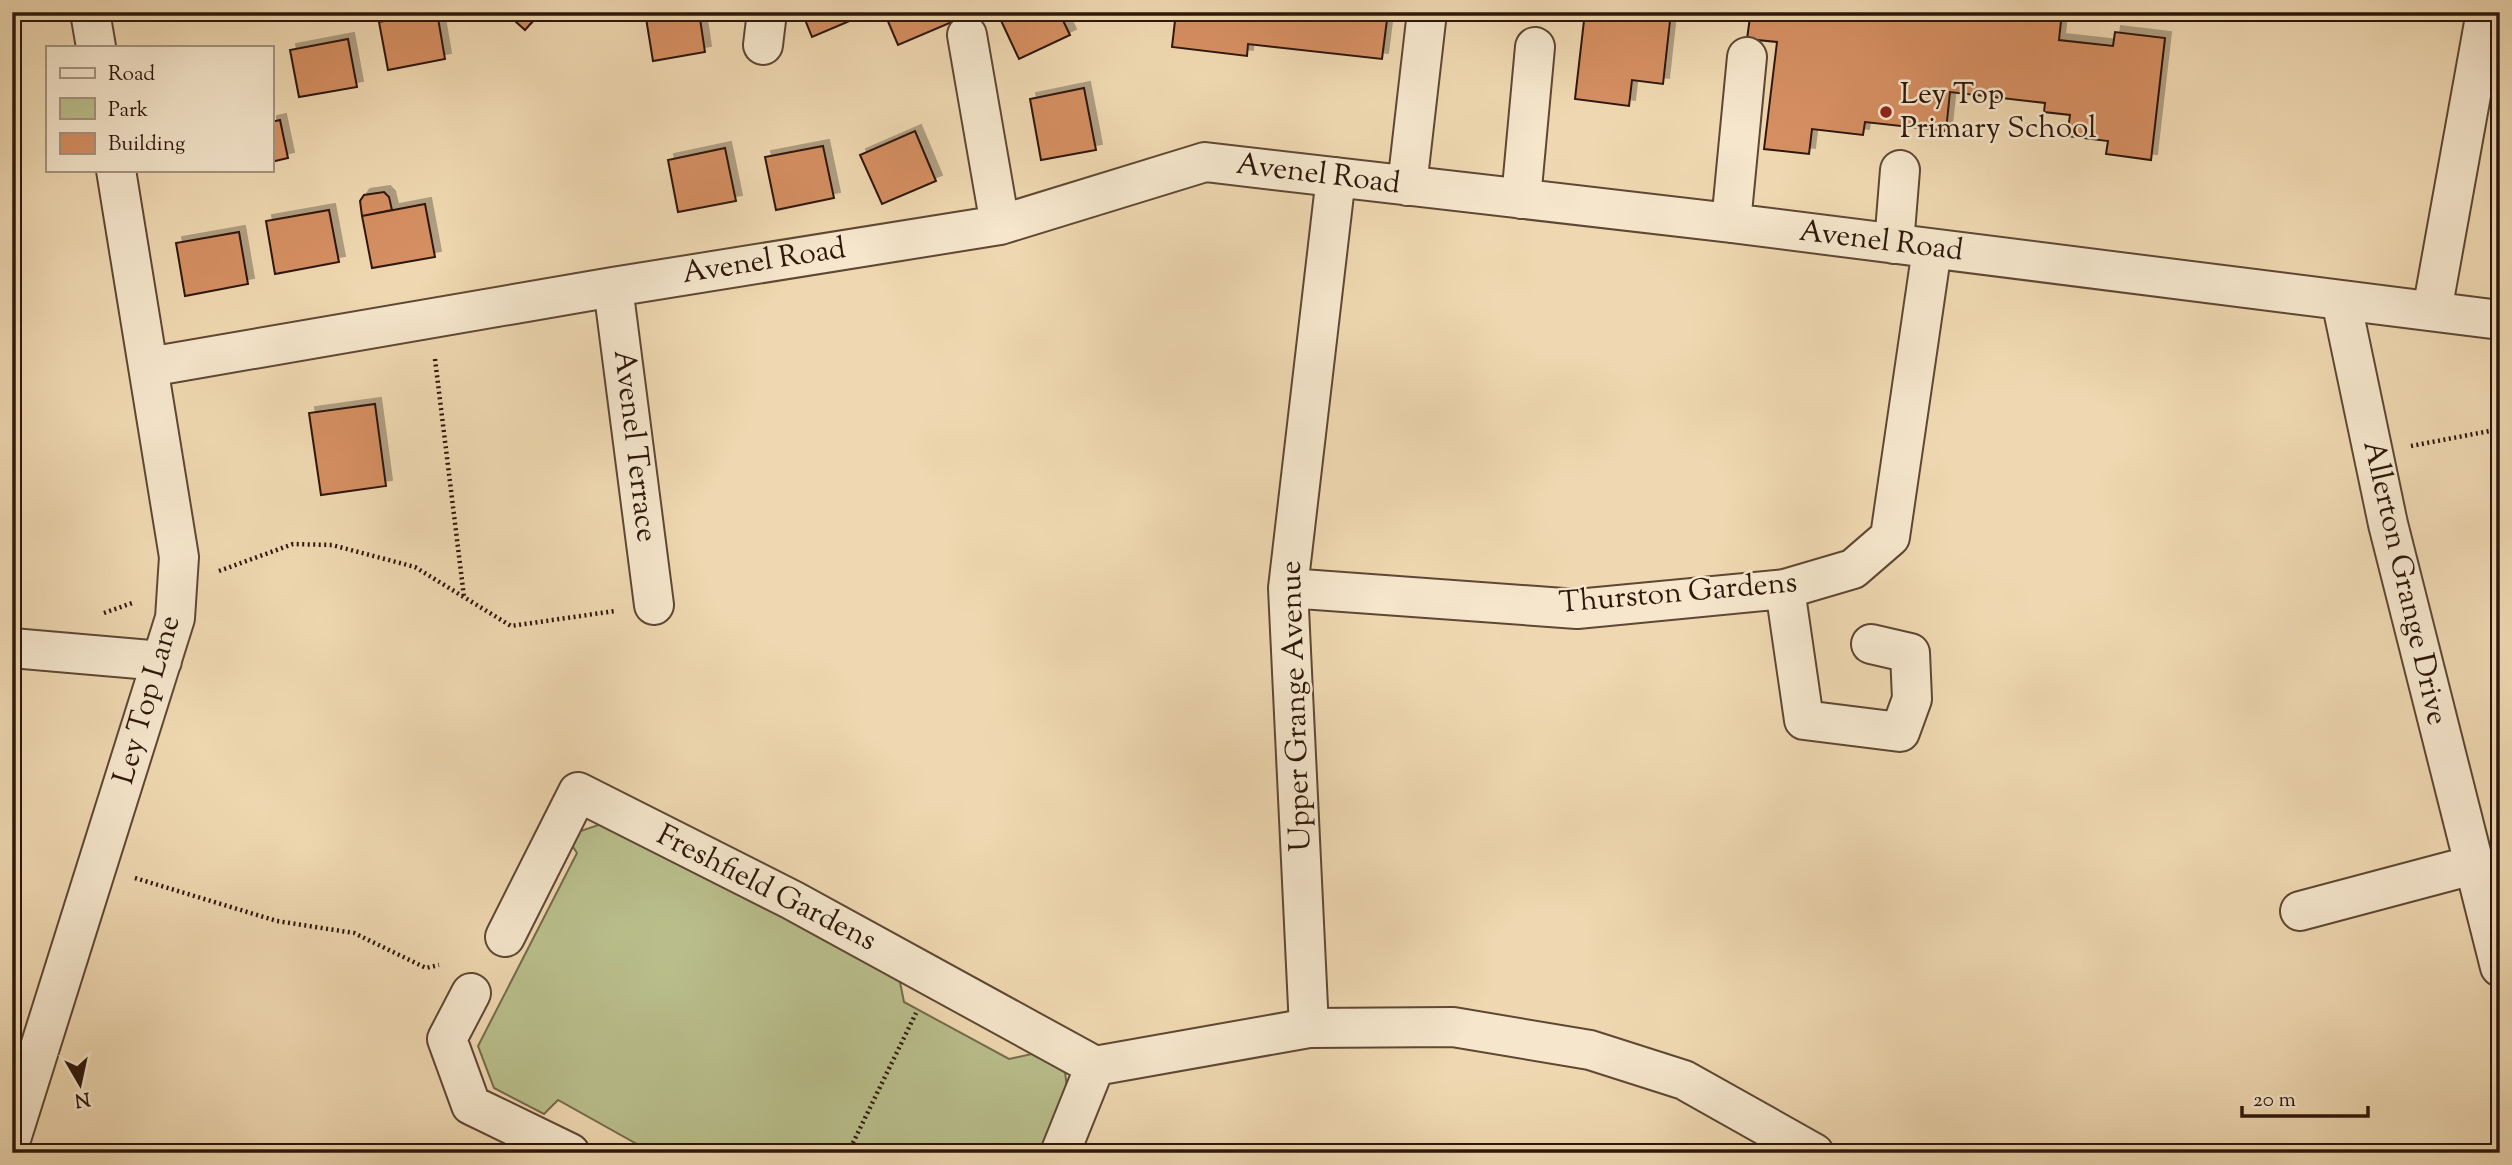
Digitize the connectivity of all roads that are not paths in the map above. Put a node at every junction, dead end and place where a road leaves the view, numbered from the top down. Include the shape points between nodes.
1 (90, 12) edge
2 (1427, 12) edge
3 (2486, 12) edge
4 (967, 35) dead end
5 (96, 46) edge
6 (1535, 47) dead end
7 (1747, 57) dead end
8 (1900, 170) dead end
9 (116, 172) edge
10 (1336, 177) junction
11 (1407, 186) junction
12 (1521, 199) junction
13 (1731, 223) junction
14 (999, 225) junction
15 (1894, 244) junction
16 (1932, 249) junction
17 (613, 287) junction
18 (2341, 300) junction
19 (2432, 311) junction
20 (2500, 320) edge
21 (149, 367) junction
22 (1288, 588) junction
23 (1785, 589) junction
24 (654, 605) road end
25 (1871, 644) dead end
26 (12, 648) edge
27 (162, 661) junction
28 (2473, 865) junction
29 (2300, 911) dead end
30 (505, 937) dead end
31 (2500, 967) edge
32 (461, 977) road end
33 (1309, 1028) junction
34 (1095, 1066) junction
35 (12, 1136) edge
36 (570, 1153) edge
37 (1060, 1153) edge
38 (1814, 1153) edge

1 - 5 street
2 - 11 street
3 - 19 street
4 - 14 street
6 - 12 street
7 - 13 street
8 - 15 street
9 - 21 street, Ley Top Lane
10 - 11 street, Avenel Road
10 - 14 street, Avenel Road via 1205,162
10 - 22 street, Upper Grange Avenue
11 - 12 street, Avenel Road
12 - 13 street, Avenel Road
13 - 15 street, Avenel Road
14 - 17 street, Avenel Road
15 - 16 street, Avenel Road
16 - 18 street, Avenel Road
16 - 23 street, Thurston Gardens via 1890,537 1853,569
17 - 21 street, Avenel Road
17 - 24 street, Avenel Terrace
18 - 19 street, Avenel Road
18 - 28 street, Allerton Grange Drive via 2373,453
19 - 20 street, Avenel Road
21 - 27 street, Ley Top Lane via 179,557 175,618
22 - 23 street, Thurston Gardens via 1577,609
22 - 33 street, Upper Grange Avenue
23 - 25 street via 1804,720 1899,732 1912,699 1910,653
26 - 27 street
27 - 35 street, Ley Top Lane
28 - 29 street
28 - 31 street, Allerton Grange Drive
30 - 34 street, Freshfield Gardens via 578,792 792,900
32 - 36 street via 447,1039 471,1105
33 - 34 street
33 - 38 street via 1454,1027 1590,1050 1684,1080
34 - 37 street

